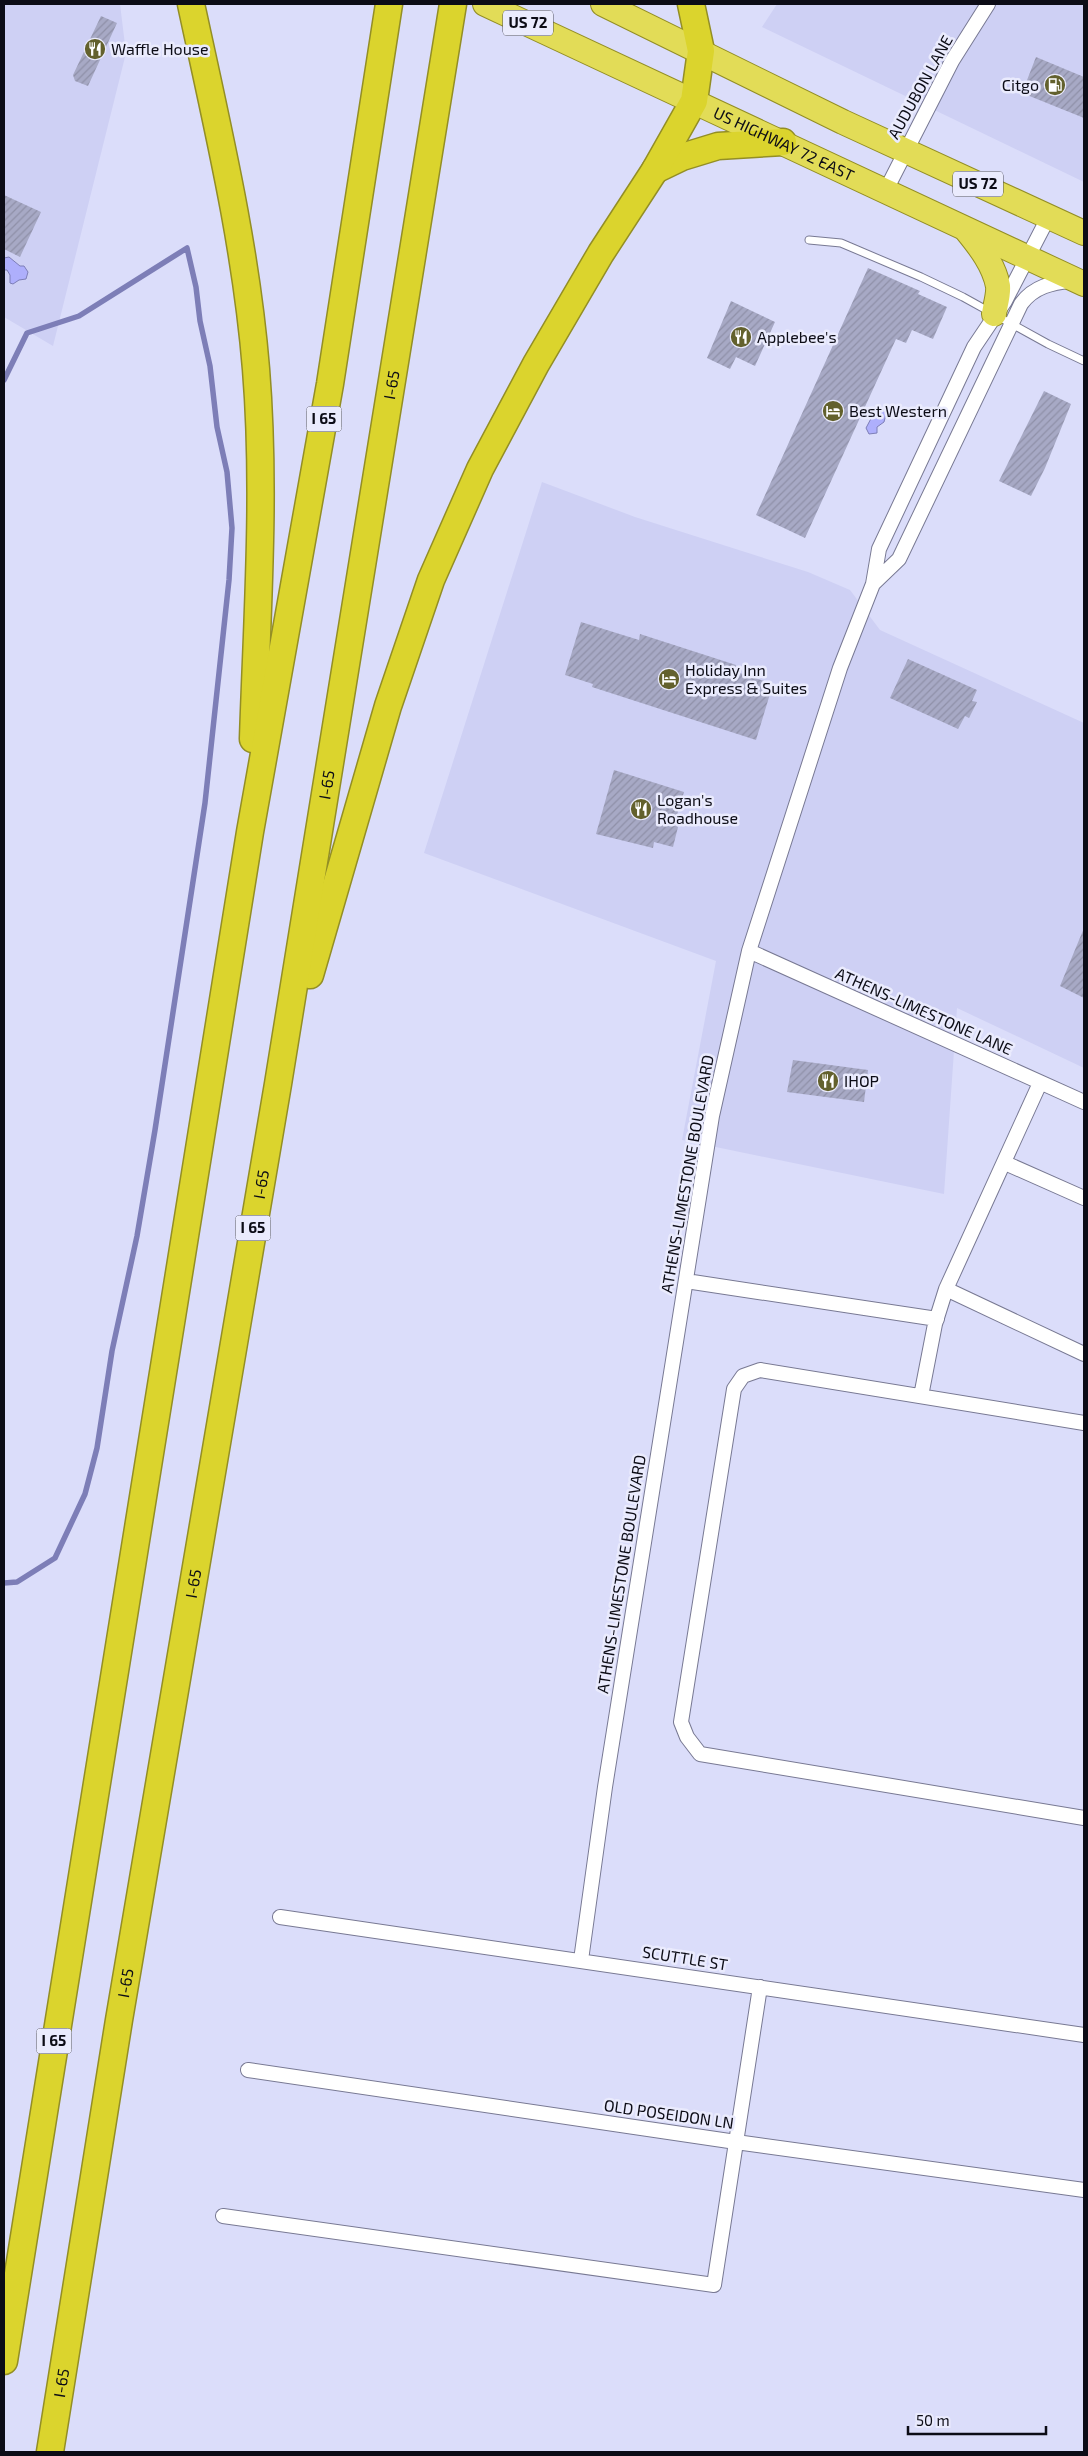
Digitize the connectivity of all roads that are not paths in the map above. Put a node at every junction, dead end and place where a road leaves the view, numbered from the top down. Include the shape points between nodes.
1 (191, 4) edge
2 (389, 4) edge
3 (453, 4) edge
4 (485, 4) edge
5 (603, 4) edge
6 (691, 4) edge
7 (988, 4) edge
8 (701, 51) junction
9 (694, 100) junction
10 (783, 142) junction
11 (905, 151) junction
12 (655, 170) junction
13 (886, 190) junction
14 (1049, 216) junction
15 (966, 229) junction
16 (1084, 233) edge
17 (809, 240) dead end
18 (1028, 257) junction
19 (1080, 282) edge
20 (1003, 319) junction
21 (1084, 361) edge
22 (873, 584) junction
23 (250, 832) junction
24 (749, 951) junction
25 (1040, 1083) junction
26 (278, 1084) junction
27 (1084, 1102) edge
28 (1006, 1163) junction
29 (1084, 1198) edge
30 (686, 1281) junction
31 (946, 1290) junction
32 (937, 1319) junction
33 (1084, 1354) edge
34 (920, 1396) junction
35 (1084, 1423) edge
36 (1084, 1818) edge
37 (280, 1917) dead end
38 (580, 1960) junction
39 (760, 1987) junction
40 (1084, 2035) edge
41 (248, 2070) dead end
42 (736, 2142) junction
43 (1084, 2190) edge
44 (223, 2216) dead end
45 (4, 2361) edge
46 (50, 2452) edge

1 - 23 highway via 237,222 256,368 262,492
2 - 23 highway, I 65 via 330,384
3 - 26 highway, I-65 / I 65
4 - 9 highway, US HIGHWAY 72 EAST / US 72
5 - 8 highway, US 72
6 - 8 highway
7 - 11 street, AUDUBON LANE via 952,62
8 - 9 highway
8 - 11 highway, US 72
9 - 10 highway, US HIGHWAY 72 EAST / US 72
9 - 12 highway
10 - 12 highway via 718,146 682,157
10 - 13 highway, US HIGHWAY 72 EAST / US 72
11 - 13 street, AUDUBON LANE
11 - 14 highway, US 72
12 - 26 highway via 601,253 536,364 480,469 431,580 388,706
13 - 15 highway, US HIGHWAY 72 EAST / US 72
14 - 16 highway, US 72
14 - 18 street, ATHENS-LIMESTONE BOULEVARD
15 - 18 highway, US HIGHWAY 72 EAST / US 72
15 - 20 highway via 993,270
17 - 20 lane via 841,243 963,296
18 - 19 highway, US HIGHWAY 72 EAST / US 72
18 - 20 street, ATHENS-LIMESTONE BOULEVARD via 1005,301
19 - 20 street, ATHENS-LIMESTONE BOULEVARD via 1057,283 1029,293
20 - 21 lane
20 - 22 street, ATHENS-LIMESTONE BOULEVARD via 899,559
20 - 22 street, ATHENS-LIMESTONE BOULEVARD via 974,347 879,549
22 - 24 street, ATHENS-LIMESTONE BOULEVARD via 840,668
23 - 45 highway, I 65
24 - 25 street, ATHENS-LIMESTONE LANE
24 - 30 street, ATHENS-LIMESTONE BOULEVARD via 712,1116
25 - 27 street, ATHENS-LIMESTONE LANE
25 - 28 street
26 - 46 highway, I-65 / I 65 via 178,1664
28 - 29 street
28 - 31 street
30 - 32 street
30 - 38 street, ATHENS-LIMESTONE BOULEVARD
31 - 32 street
31 - 33 street
32 - 34 street
34 - 35 street
34 - 36 street via 760,1370 743,1376 734,1388 681,1722 700,1754
37 - 38 street, SCUTTLE ST
38 - 39 street, SCUTTLE ST
39 - 40 street, SCUTTLE ST
39 - 42 street
41 - 42 street, OLD POSEIDON LN
42 - 43 street, OLD POSEIDON LN
42 - 44 street via 714,2286

